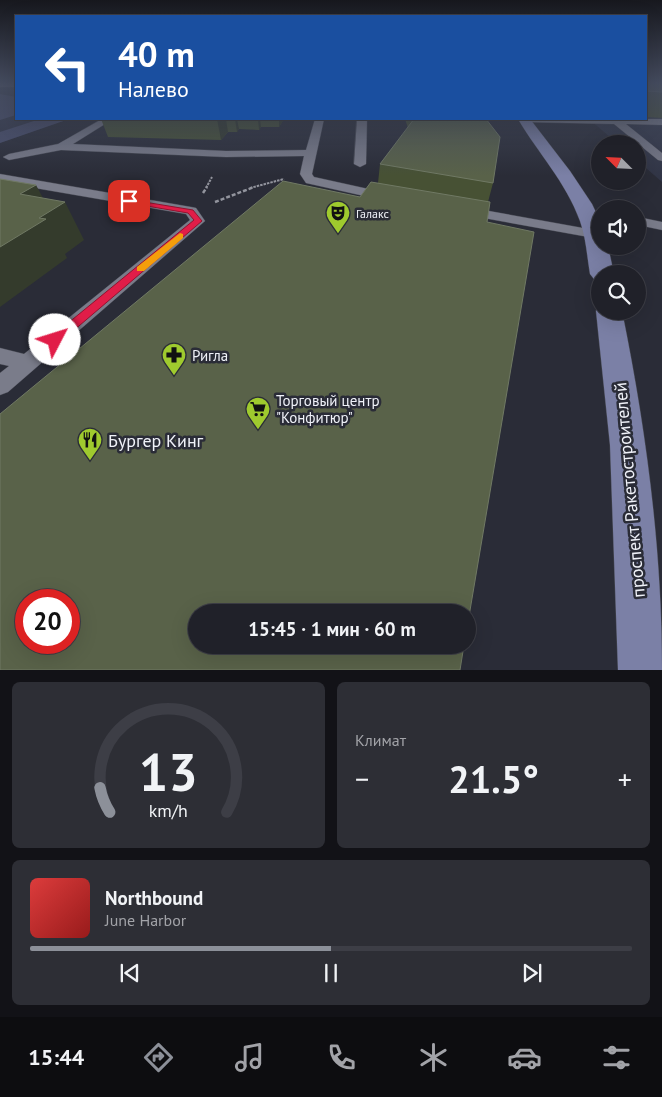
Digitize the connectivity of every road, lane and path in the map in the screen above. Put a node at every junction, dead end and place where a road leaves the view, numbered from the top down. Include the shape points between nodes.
1 (106, 120) edge
2 (320, 120) edge
3 (362, 120) edge
4 (525, 120) edge
5 (573, 120) edge
6 (616, 121) junction
7 (662, 122) edge
8 (61, 147) junction
9 (310, 153) junction
10 (226, 154) junction
11 (5, 156) edge
12 (662, 158) edge
13 (360, 164) dead end
14 (0, 172) edge
15 (306, 174) junction
16 (0, 178) edge
17 (401, 199) edge
18 (449, 208) edge
19 (188, 211) junction
20 (591, 216) edge
21 (591, 219) edge
22 (646, 223) edge
23 (662, 226) edge
24 (611, 320) edge
25 (0, 356) edge
26 (27, 364) junction
27 (0, 386) edge
28 (643, 670) edge

1 - 8 lane
2 - 9 lane
3 - 13 lane
4 - 20 main road
5 - 6 lane
6 - 7 lane
6 - 12 lane
8 - 10 lane
8 - 11 lane
9 - 10 lane
9 - 15 lane
10 - 19 path
11 - 14 lane
15 - 17 lane via 310,180 322,184
15 - 19 path via 258,185
16 - 19 lane
18 - 21 lane
19 - 26 lane via 198,221
22 - 23 lane
24 - 28 main road, проспект Ракетостроителей via 619,365 631,484
25 - 26 lane
26 - 27 lane

